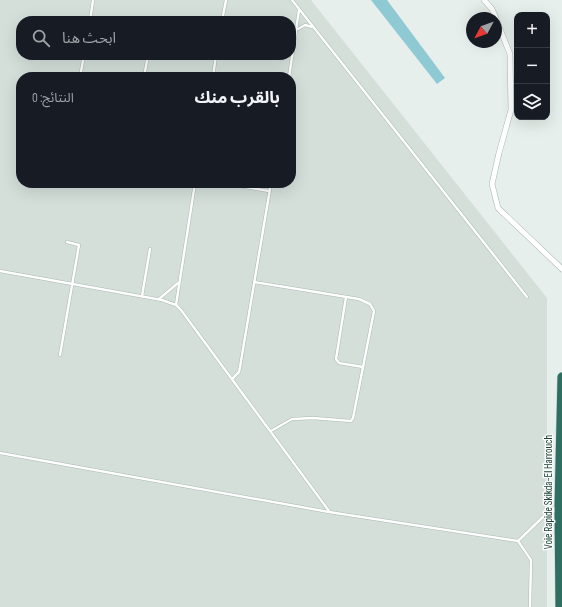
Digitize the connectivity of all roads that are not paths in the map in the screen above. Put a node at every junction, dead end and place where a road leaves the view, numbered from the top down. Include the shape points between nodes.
1 (93, 0) edge
2 (226, 0) edge
3 (292, 0) edge
4 (484, 0) edge
5 (299, 10) junction
6 (493, 12) edge
7 (91, 16) edge
8 (223, 16) edge
9 (312, 27) junction
10 (298, 29) junction
11 (502, 34) edge
12 (296, 40) edge
13 (83, 60) edge
14 (147, 60) edge
15 (215, 60) edge
16 (292, 60) edge
17 (81, 72) edge
18 (145, 72) edge
19 (214, 72) edge
20 (290, 72) edge
21 (194, 188) edge
22 (251, 188) edge
23 (270, 188) edge
24 (269, 191) junction
25 (67, 242) dead end
26 (150, 249) dead end
27 (562, 269) edge
28 (0, 271) edge
29 (254, 282) junction
30 (178, 283) junction
31 (72, 284) junction
32 (142, 296) junction
33 (346, 297) junction
34 (527, 297) dead end
35 (159, 299) junction
36 (176, 305) junction
37 (60, 355) dead end
38 (363, 367) junction
39 (562, 377) edge
40 (232, 379) junction
41 (271, 431) junction
42 (0, 453) edge
43 (559, 507) junction
44 (329, 512) junction
45 (546, 514) joint
46 (518, 541) junction
47 (530, 607) edge
48 (560, 607) edge

1 - 7 lane
2 - 8 lane
3 - 5 lane
4 - 6 street
5 - 9 lane
5 - 10 lane
9 - 10 lane via 305,25
9 - 34 lane
10 - 12 lane
11 - 27 street via 510,54 511,110 492,184 496,202 498,208
13 - 17 lane
14 - 18 lane
15 - 19 lane
16 - 20 lane
21 - 30 lane
22 - 24 lane
23 - 24 lane
24 - 29 lane
25 - 31 lane via 79,245
26 - 32 lane
28 - 31 lane
29 - 33 lane
29 - 40 lane via 239,372
30 - 35 lane
30 - 36 lane
31 - 32 lane
31 - 37 lane
32 - 35 lane
33 - 38 lane via 366,301 373,308
33 - 38 lane via 336,359 340,363
35 - 36 lane
36 - 40 lane
38 - 41 lane via 354,418 351,421 348,423 313,418 292,419
39 - 43 highway, Voie Rapide Skikda-El Harrouch
40 - 41 lane
41 - 44 lane
42 - 44 lane
43 - 45 street
43 - 48 highway, Voie Rapide Skikda-El Harrouch
44 - 46 lane
45 - 46 lane
46 - 47 lane via 531,560

